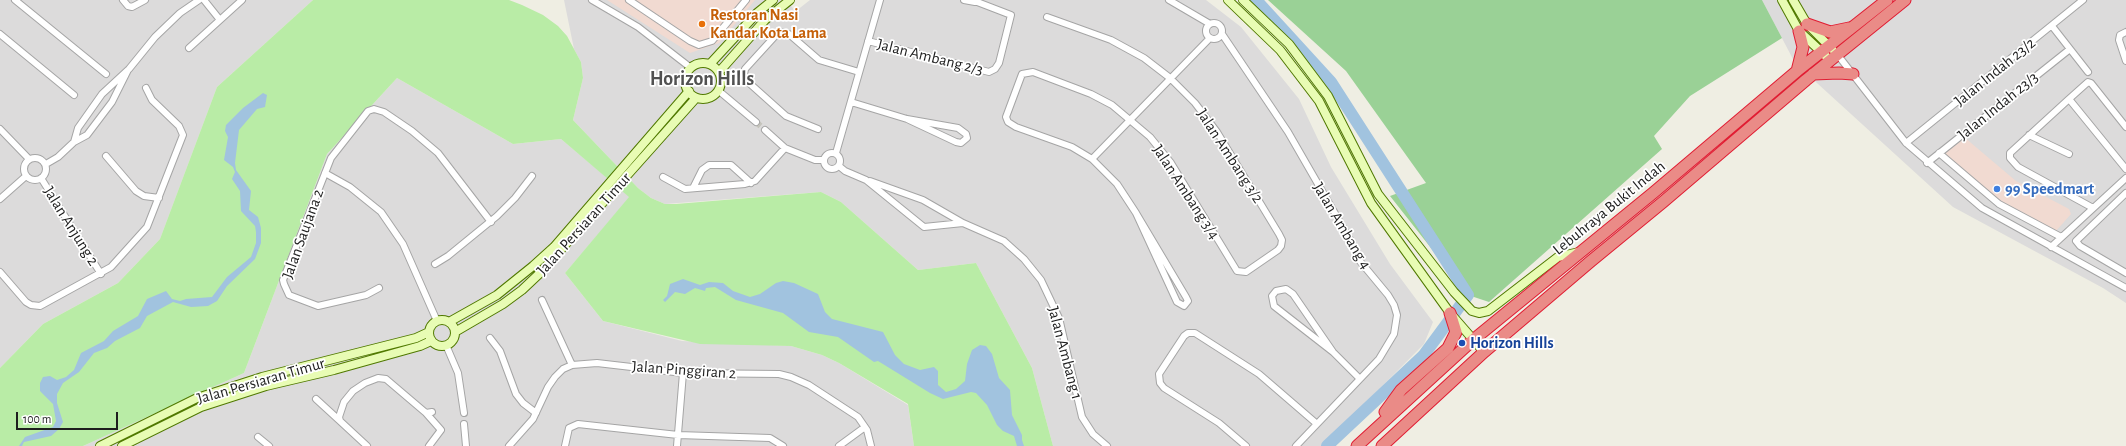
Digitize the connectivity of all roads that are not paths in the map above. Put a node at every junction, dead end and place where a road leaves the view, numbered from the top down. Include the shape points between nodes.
1 (15, 0) edge
2 (123, 0) edge
3 (145, 0) edge
4 (199, 0) edge
5 (204, 0) edge
6 (242, 0) edge
7 (592, 0) edge
8 (629, 0) edge
9 (746, 0) edge
10 (766, 0) edge
11 (774, 0) edge
12 (790, 0) edge
13 (880, 0) edge
14 (964, 0) edge
15 (972, 0) edge
16 (1169, 0) edge
17 (1228, 0) edge
18 (1242, 0) edge
19 (1782, 0) edge
20 (1794, 0) edge
21 (1887, 0) edge
22 (1905, 0) edge
23 (2083, 0) edge
24 (978, 3) junction
25 (757, 13) junction
26 (1047, 17) dead end
27 (220, 20) junction
28 (1210, 24) junction
29 (2052, 26) junction
30 (1853, 27) junction
31 (1803, 28) junction
32 (2126, 32) edge
33 (0, 34) edge
34 (1222, 34) junction
35 (1210, 38) junction
36 (868, 41) junction
37 (189, 48) dead end
38 (1825, 49) junction
39 (2070, 49) junction
40 (1834, 57) junction
41 (2126, 61) edge
42 (710, 64) junction
43 (691, 68) junction
44 (129, 69) junction
45 (1797, 71) junction
46 (719, 72) junction
47 (859, 72) junction
48 (2088, 72) dead end
49 (106, 74) dead end
50 (1813, 74) junction
51 (1853, 74) junction
52 (1170, 78) junction
53 (146, 88) dead end
54 (719, 91) junction
55 (689, 92) junction
56 (74, 96) dead end
57 (696, 98) junction
58 (2069, 99) junction
59 (851, 102) junction
60 (907, 119) junction
61 (1129, 119) junction
62 (756, 122) tunnel mouth
63 (2126, 127) edge
64 (0, 129) edge
65 (818, 129) dead end
66 (765, 130) tunnel mouth
67 (2029, 135) junction
68 (74, 142) junction
69 (1906, 143) junction
70 (785, 148) junction
71 (836, 153) junction
72 (1939, 153) junction
73 (2069, 154) dead end
74 (106, 156) dead end
75 (29, 159) junction
76 (1092, 159) junction
77 (824, 160) junction
78 (1927, 163) junction
79 (46, 164) junction
80 (839, 166) junction
81 (2126, 169) edge
82 (325, 173) junction
83 (26, 176) junction
84 (532, 176) dead end
85 (663, 177) dead end
86 (41, 178) junction
87 (2126, 178) edge
88 (866, 180) junction
89 (751, 183) junction
90 (693, 188) junction
91 (2126, 193) edge
92 (159, 198) junction
93 (0, 199) edge
94 (2093, 208) junction
95 (1136, 213) junction
96 (491, 222) junction
97 (963, 223) junction
98 (2061, 237) junction
99 (2051, 247) junction
100 (1582, 251) junction
101 (435, 264) dead end
102 (1237, 271) joint
103 (0, 272) edge
104 (2126, 273) edge
105 (101, 274) junction
106 (379, 288) dead end
107 (2126, 288) edge
108 (542, 300) dead end
109 (1450, 313) junction
110 (436, 321) junction
111 (449, 322) junction
112 (429, 332) junction
113 (455, 332) junction
114 (490, 338) dead end
115 (1472, 340) junction
116 (432, 341) junction
117 (446, 345) junction
118 (1333, 352) junction
119 (1484, 352) junction
120 (572, 365) junction
121 (683, 373) junction
122 (1360, 379) junction
123 (316, 399) dead end
124 (464, 413) dead end
125 (536, 413) junction
126 (340, 421) junction
127 (464, 424) dead end
128 (1316, 424) junction
129 (865, 427) junction
130 (1373, 429) junction
131 (678, 435) junction
132 (258, 437) dead end
133 (100, 446) edge
134 (122, 446) edge
135 (269, 446) edge
136 (367, 446) edge
137 (429, 446) edge
138 (466, 446) edge
139 (509, 446) edge
140 (565, 446) edge
141 (677, 446) edge
142 (783, 446) edge
143 (839, 446) edge
144 (871, 446) edge
145 (1107, 446) edge
146 (1246, 446) edge
147 (1296, 446) edge
148 (1357, 446) edge
149 (1382, 446) edge

1 - 49 street
2 - 3 street via 132,7
4 - 44 street via 180,13 155,37
5 - 27 street
6 - 27 street
7 - 43 street via 638,27
8 - 9 street via 690,41 699,44 712,41
10 - 25 street
11 - 25 street
12 - 46 street via 766,20
13 - 36 street
14 - 24 street, Jalan Ambang 2/3
15 - 24 street, Jalan Ambang 2/3
16 - 28 street
17 - 109 street via 1280,50 1319,101 1371,203
18 - 100 street via 1289,44 1328,96 1378,194 1454,292 1472,310 1479,313 1488,311 1558,257
19 - 31 street
20 - 31 street
21 - 30 highway, Lebuhraya Bukit Indah
22 - 40 highway, Lebuhraya Bukit Indah
23 - 29 street, Jalan Indah 23/2
24 - 36 street, Jalan Ambang 2/3 via 1011,15 999,64 995,70 989,72
25 - 42 street
26 - 52 street, Jalan Ambang 3/2 via 1111,40 1144,58
27 - 37 street
28 - 34 street via 1220,25
28 - 35 street via 1206,31
29 - 39 street
29 - 69 street, Jalan Indah 23/2
30 - 31 highway via 1830,32
30 - 38 highway, Lebuhraya Bukit Indah
31 - 38 street
31 - 45 highway via 1803,47
32 - 41 street via 2120,35 2119,40
33 - 56 street
34 - 35 street via 1217,39
34 - 122 street, Jalan Ambang 4 via 1288,132 1352,243 1359,260 1394,304 1397,326 1391,342
35 - 52 street
36 - 47 street
38 - 40 street
38 - 45 highway, Lebuhraya Bukit Indah
39 - 48 street
39 - 72 street, Jalan Indah 23/3
40 - 50 highway, Lebuhraya Bukit Indah
40 - 51 street
42 - 43 street via 700,63
42 - 46 street
43 - 55 street via 685,82
44 - 68 street via 102,94 78,128
44 - 68 street via 112,102 87,135
45 - 100 highway, Lebuhraya Bukit Indah
46 - 54 street
47 - 59 street
47 - 65 street via 819,60 789,34 783,32 776,35 745,69 744,75 748,82 786,116
50 - 51 highway
50 - 119 highway, Lebuhraya Bukit Indah
51 - 69 street
52 - 61 street
52 - 102 street, Jalan Ambang 3/2 via 1195,103 1217,132 1282,240 1278,250 1246,272
53 - 92 street via 152,100 179,126 183,135
54 - 57 street via 711,97
54 - 62 street
55 - 57 street
55 - 111 street, Jalan Persiaran Timur via 554,247 516,282
57 - 113 street, Jalan Persiaran Timur via 540,274 503,304
58 - 63 street via 2091,82
58 - 67 street
58 - 81 street
59 - 60 street
59 - 71 street
60 - 60 street via 958,128 963,130 967,138 961,143 956,142
61 - 76 street
61 - 76 street, Jalan Ambang 3/4 via 1112,105 1091,94 1033,72 1022,74 1006,117 1008,122 1072,147
61 - 102 street, Jalan Ambang 3/4 via 1150,137 1168,159
64 - 75 street
66 - 70 street
67 - 73 street
67 - 94 street via 2010,154 2012,163
68 - 79 street via 58,158
69 - 78 street
70 - 77 street via 815,160
70 - 89 street
71 - 77 street via 828,154
71 - 80 street via 840,160
72 - 78 street, Jalan Indah 23/3
72 - 98 street via 1999,204
74 - 92 street via 136,191 144,196
75 - 79 street via 38,158
75 - 83 street via 24,167
76 - 95 street via 1117,184
77 - 80 street via 830,168
78 - 99 street via 1982,208
79 - 86 street via 46,172
80 - 88 street, Jalan Ambang 1
82 - 96 street, Jalan Saujana 2 via 331,158 363,116 374,109 380,110 412,130 438,153
82 - 106 street, Jalan Saujana 2 via 283,280 285,288 289,295 318,306 366,295
82 - 110 street via 350,187 381,212 403,244
83 - 86 street via 34,180
83 - 93 street
84 - 96 street
85 - 90 street via 685,189
86 - 105 street, Jalan Anjung 2
87 - 94 street
88 - 97 street, Jalan Ambang 1 via 923,200
88 - 97 street, Jalan Ambang 1 via 924,227
89 - 90 street
89 - 90 street via 731,165 709,165 702,170
91 - 104 street via 2076,241 2080,246
92 - 105 street via 148,227 111,267
94 - 98 street
95 - 95 street via 1177,302 1184,306 1188,301 1186,297
96 - 101 street
97 - 145 street, Jalan Ambang 1 via 1004,241 1024,259 1041,280 1059,318 1082,417 1092,434
98 - 99 street
99 - 107 street
100 - 115 highway, Lebuhraya Bukit Indah
103 - 105 street via 26,302 35,306 40,306
108 - 120 street
109 - 115 street
109 - 130 highway via 1456,332 1448,348 1401,390
110 - 111 street
110 - 112 street via 431,325
111 - 113 street
112 - 116 street
112 - 133 street, Jalan Persiaran Timur via 416,338 262,377 197,398
113 - 117 street, Jalan Persiaran Timur via 453,340
114 - 125 street via 500,352 516,394
115 - 119 street
115 - 130 highway, Lebuhraya Bukit Indah
116 - 117 street via 438,345
116 - 134 street, Jalan Persiaran Timur via 334,370 266,386 201,407
117 - 124 street via 458,373
118 - 118 street via 1293,294 1286,289 1276,291 1272,296 1274,306
118 - 122 street
119 - 149 highway, Lebuhraya Bukit Indah
120 - 121 street, Jalan Pinggiran 2 via 597,363
120 - 125 street via 555,377
121 - 129 street, Jalan Pinggiran 2 via 779,374 796,378 852,412
121 - 131 street
122 - 128 street, Jalan Ambang 4
123 - 126 street
125 - 139 street
126 - 136 street
126 - 137 street via 339,413 353,391 378,378 390,381 429,412 441,430
127 - 138 street
128 - 146 street via 1259,374 1195,333 1184,336 1159,374 1160,383 1219,423
128 - 147 street, Jalan Ambang 4
129 - 143 street
129 - 144 street, Jalan Pinggiran 2
130 - 148 highway, Lebuhraya Bukit Indah
131 - 140 street via 575,424 567,432
131 - 141 street
131 - 142 street via 770,438
132 - 135 street

